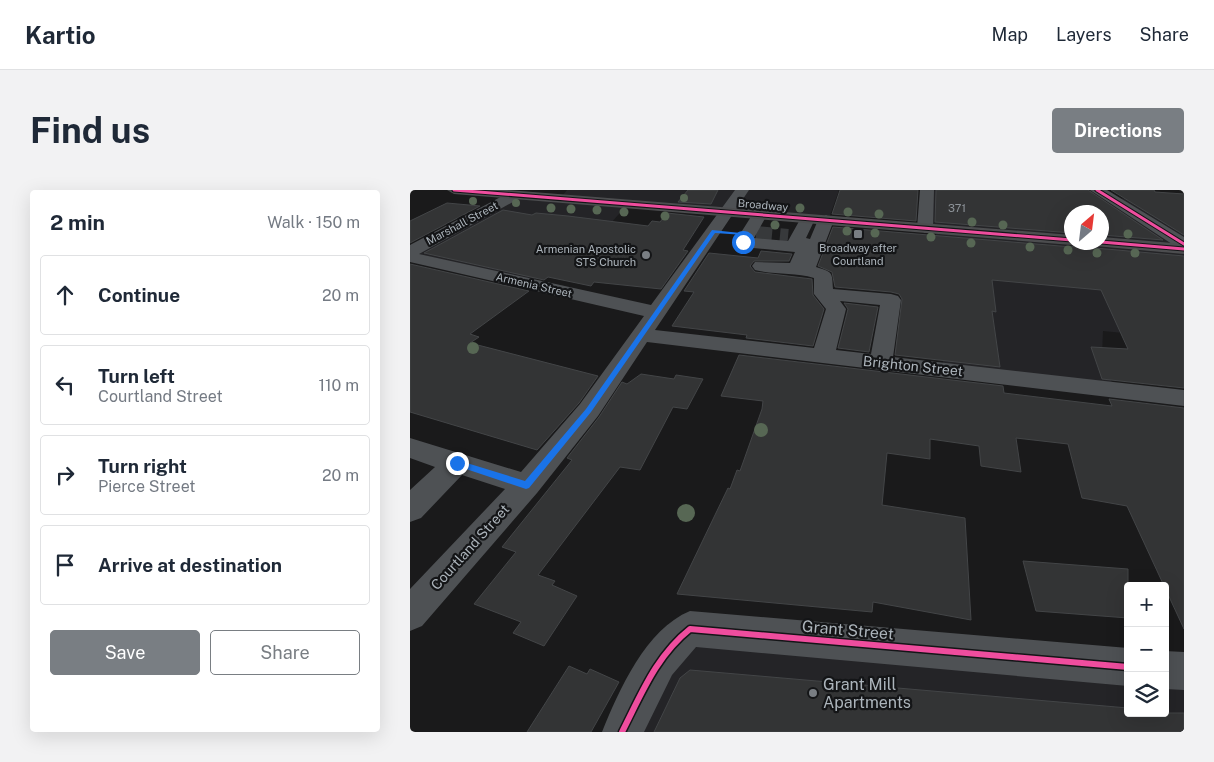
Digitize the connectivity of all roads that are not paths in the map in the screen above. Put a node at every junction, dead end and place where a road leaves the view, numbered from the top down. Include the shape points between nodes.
1 (454, 190) edge
2 (742, 190) edge
3 (927, 190) edge
4 (1097, 190) edge
5 (515, 195) junction
6 (727, 212) junction
7 (759, 215) junction
8 (806, 219) junction
9 (826, 220) junction
10 (924, 228) junction
11 (714, 231) junction
12 (752, 234) junction
13 (803, 238) junction
14 (1064, 239) edge
15 (1109, 243) edge
16 (1184, 244) edge
17 (1184, 249) edge
18 (410, 252) edge
19 (410, 257) edge
20 (760, 266) dead end
21 (824, 294) junction
22 (650, 324) junction
23 (823, 356) junction
24 (881, 363) junction
25 (1184, 398) edge
26 (410, 448) edge
27 (457, 463) junction
28 (526, 485) junction
29 (410, 509) edge
30 (410, 614) edge
31 (1124, 667) edge
32 (1169, 670) edge
33 (1184, 671) edge
34 (622, 732) edge

1 - 5 main road, Broadway
2 - 6 street, Courtland Street
3 - 10 street
4 - 16 street
5 - 6 main road, Broadway
5 - 18 street, Marshall Street
6 - 7 main road, Broadway
6 - 11 street, Courtland Street
7 - 8 main road, Broadway
7 - 12 street
8 - 9 main road, Broadway
8 - 13 street
9 - 10 main road, Broadway
9 - 13 street
10 - 14 main road, Broadway
11 - 12 street
11 - 22 street, Courtland Street
12 - 13 street via 743,242 794,247
13 - 20 street via 796,269
13 - 21 street via 806,270 823,275
15 - 17 main road
19 - 22 street, Armenia Street
21 - 23 street via 836,310
21 - 24 street via 891,300
22 - 23 street, Brighton Street
22 - 28 street, Courtland Street via 589,410
23 - 24 street, Brighton Street
24 - 25 street, Brighton Street
26 - 27 street
27 - 28 street
27 - 29 street
28 - 30 street, Courtland Street
31 - 34 street, Grant Street via 690,629 676,638 665,652
32 - 33 street

